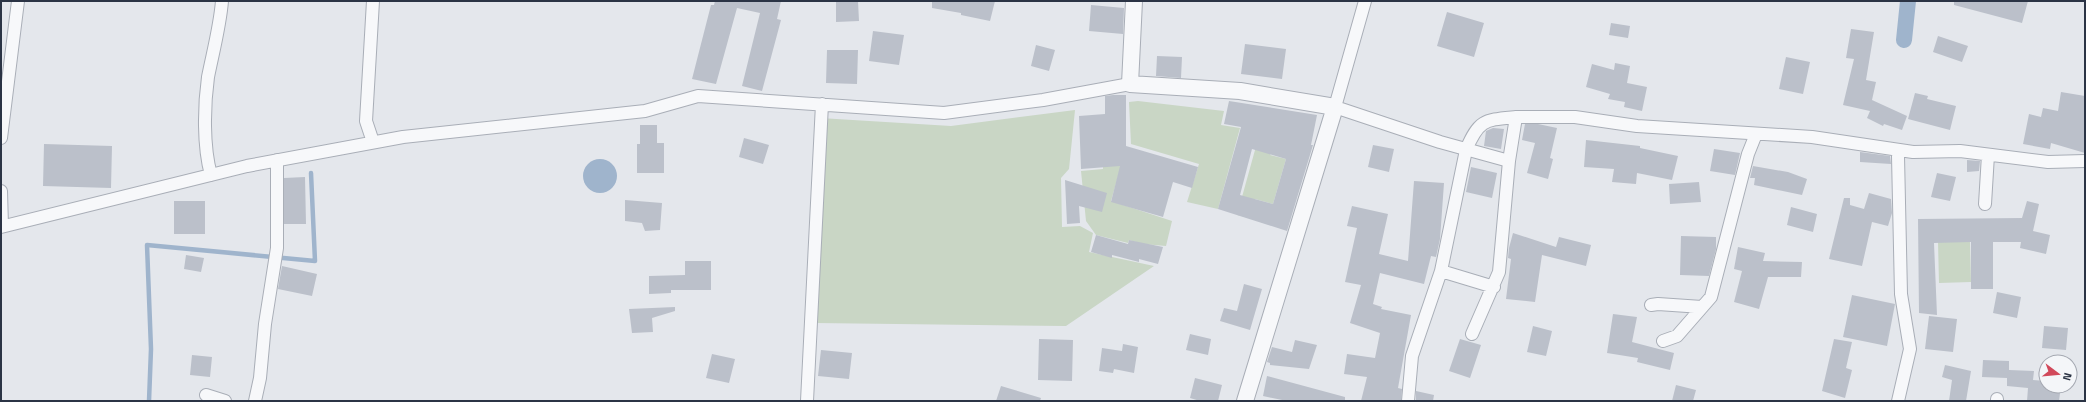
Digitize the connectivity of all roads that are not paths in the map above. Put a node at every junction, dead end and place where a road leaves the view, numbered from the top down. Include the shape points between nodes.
1 (18, 1) edge
2 (222, 1) edge
3 (373, 1) edge
4 (1134, 1) edge
5 (1364, 1) edge
6 (1130, 84) junction
7 (822, 104) junction
8 (1335, 107) junction
9 (1516, 117) junction
10 (1756, 134) junction
11 (1, 138) edge
12 (373, 142) junction
13 (1466, 150) junction
14 (1899, 150) junction
15 (1988, 155) junction
16 (277, 160) junction
17 (1509, 161) junction
18 (2085, 161) edge
19 (211, 175) junction
20 (1, 191) edge
21 (1985, 204) dead end
22 (2, 226) edge
23 (1441, 271) junction
24 (1494, 287) junction
25 (1651, 305) dead end
26 (1702, 307) junction
27 (1472, 334) dead end
28 (1663, 341) dead end
29 (206, 395) dead end
30 (225, 401) edge
31 (255, 401) edge
32 (807, 401) edge
33 (1245, 401) edge
34 (1408, 401) edge
35 (1898, 401) edge

1 - 11 street
2 - 19 street via 208,79 206,109 206,157
3 - 12 street via 366,120
4 - 6 street
5 - 8 street
6 - 7 street via 1043,100 944,113
6 - 8 street via 1240,92
7 - 12 street via 698,96 645,111
7 - 32 street
8 - 13 street
8 - 33 street
9 - 10 street via 1575,117 1637,126
9 - 13 street via 1493,119 1482,124 1474,131
9 - 17 street
10 - 14 street via 1812,137
10 - 26 street via 1748,154 1711,297
12 - 16 street
13 - 17 street
13 - 23 street
14 - 15 street
14 - 35 street via 1901,294 1910,349
15 - 18 street via 2048,162
15 - 21 street
16 - 19 street
16 - 31 street via 277,244
17 - 24 street via 1499,272
19 - 22 street
20 - 22 street
23 - 24 street
23 - 34 street via 1412,356
24 - 27 street
25 - 26 street
26 - 28 street via 1677,336
29 - 30 street

